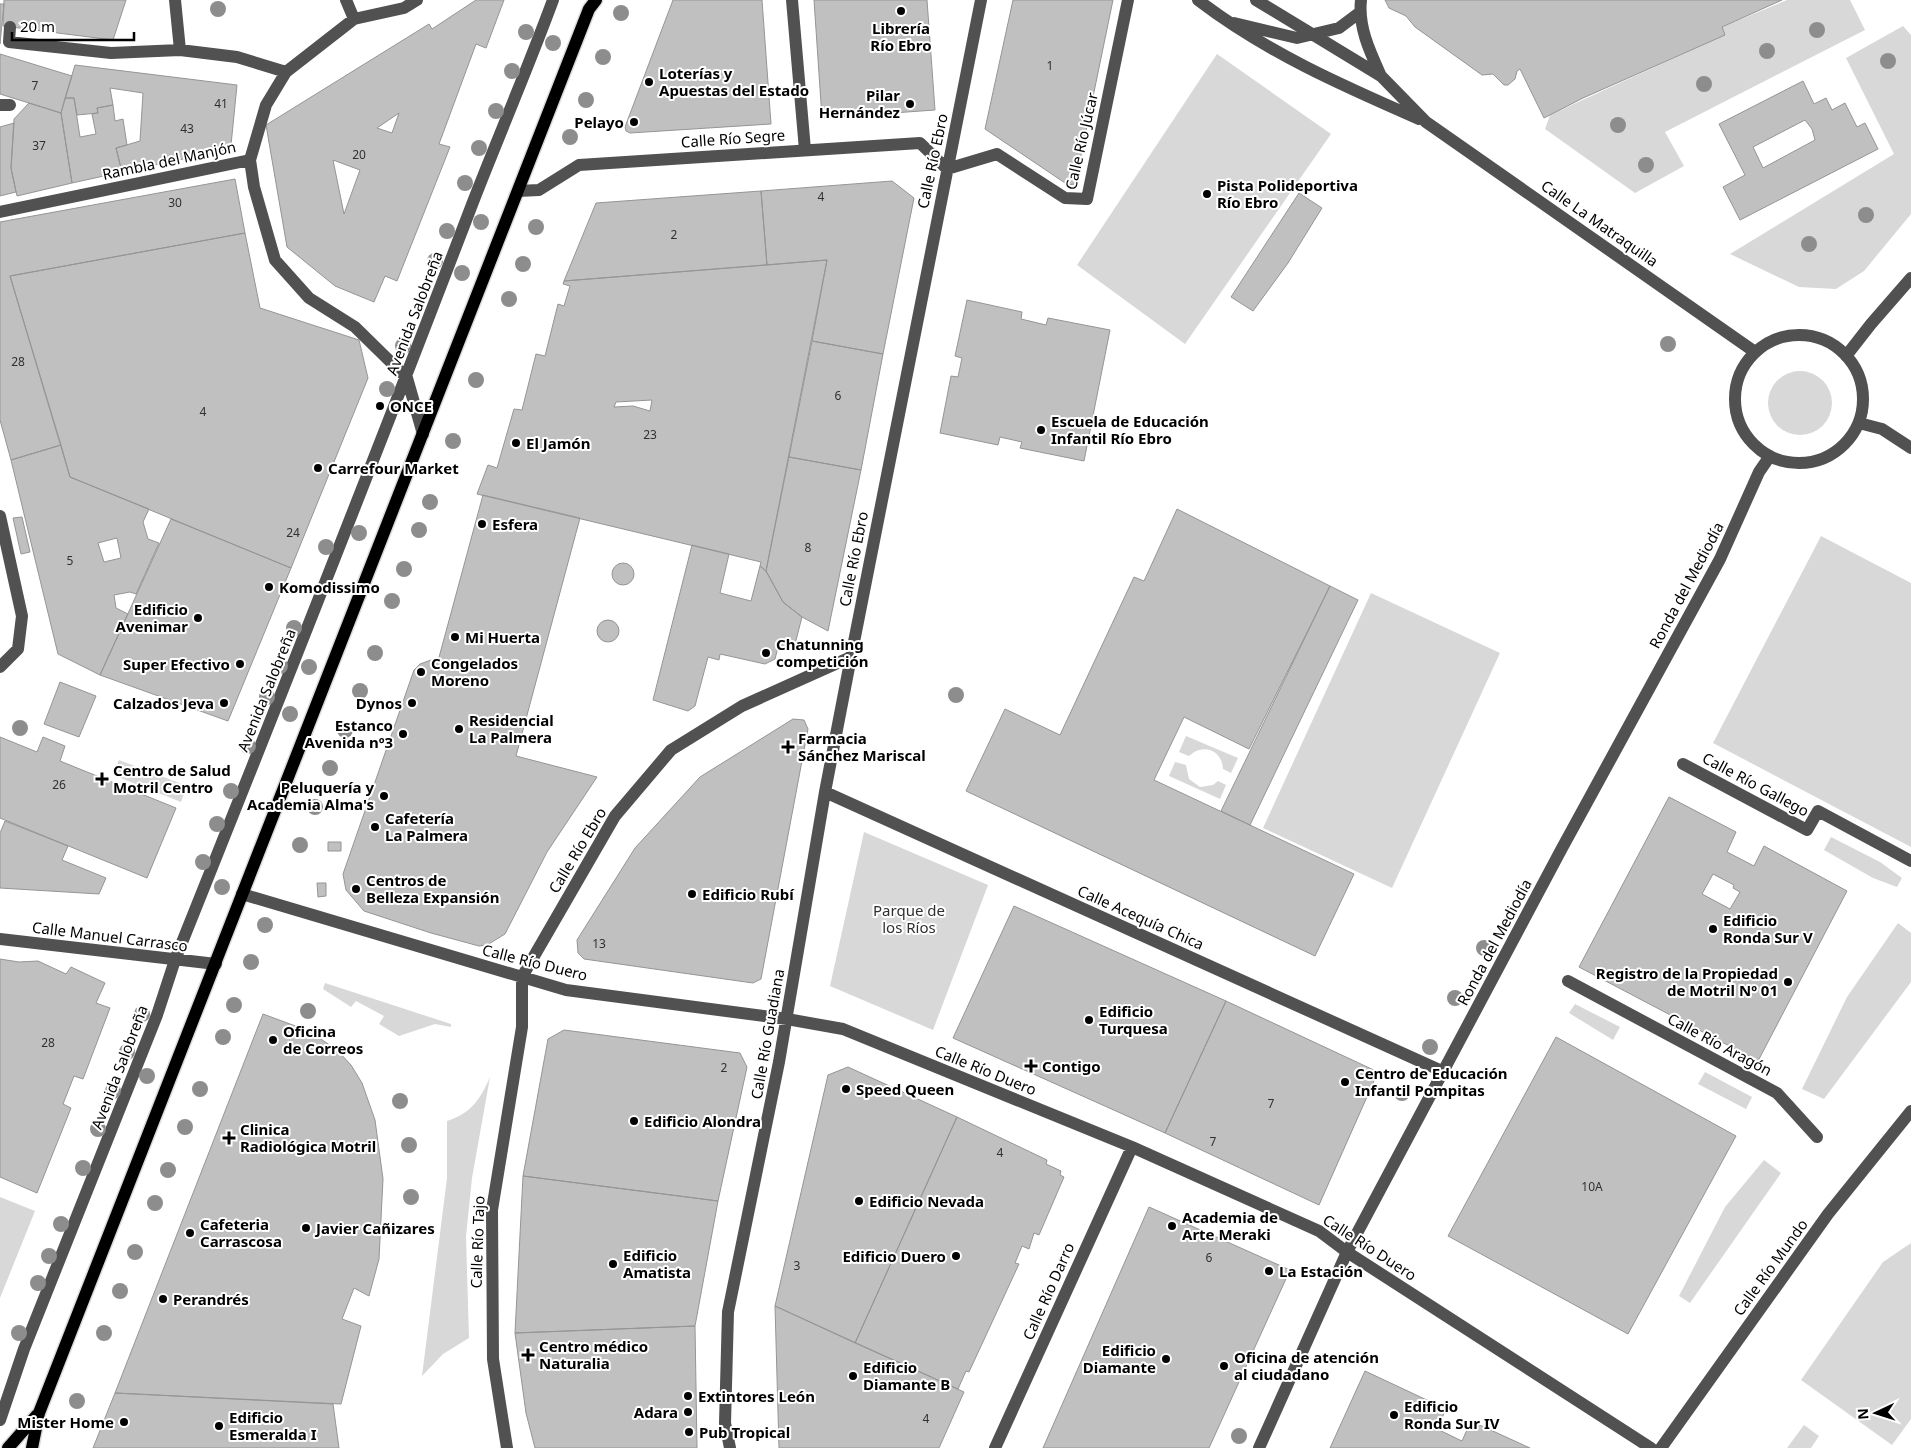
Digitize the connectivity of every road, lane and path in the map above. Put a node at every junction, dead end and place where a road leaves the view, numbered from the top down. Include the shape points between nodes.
1 (175, 0) edge
2 (346, 0) edge
3 (417, 0) edge
4 (553, 0) edge
5 (792, 0) edge
6 (981, 0) edge
7 (1128, 0) edge
8 (1198, 0) edge
9 (1256, 0) edge
10 (1360, 0) edge
11 (591, 3) edge
12 (1359, 13) junction
13 (354, 19) junction
14 (1225, 20) junction
15 (10, 27) dead end
16 (1315, 35) junction
17 (180, 50) junction
18 (286, 72) junction
19 (1381, 76) junction
20 (1426, 122) junction
21 (804, 150) junction
22 (250, 160) junction
23 (947, 169) junction
24 (518, 191) junction
25 (0, 212) edge
26 (1911, 278) edge
27 (1755, 352) junction
28 (1846, 356) junction
29 (407, 378) junction
30 (1858, 423) junction
31 (423, 434) junction
32 (1911, 448) edge
33 (1770, 456) junction
34 (0, 516) edge
35 (851, 657) junction
36 (0, 667) edge
37 (1683, 764) dead end
38 (825, 792) junction
39 (1911, 861) edge
40 (242, 894) junction
41 (0, 939) edge
42 (175, 960) junction
43 (216, 964) junction
44 (522, 977) junction
45 (1568, 981) dead end
46 (787, 1019) junction
47 (1444, 1072) junction
48 (1911, 1111) edge
49 (1817, 1136) dead end
50 (1132, 1147) junction
51 (1348, 1252) junction
52 (39, 1413) junction
53 (0, 1420) edge
54 (8, 1448) edge
55 (32, 1448) edge
56 (507, 1448) edge
57 (730, 1448) edge
58 (994, 1448) edge
59 (1259, 1448) edge
60 (1651, 1448) edge
61 (1660, 1448) edge

1 - 17 street
2 - 13 street
3 - 13 street, Rambla del Manjón via 404,8
4 - 29 street, Avenida Salobreña
5 - 21 street
6 - 23 street, Calle Río Ebro
7 - 23 street, Calle Río Júcar via 1087,199 1065,198 997,154
8 - 14 street, Calle La Matraquilla
9 - 16 street, Calle La Matraquilla
10 - 12 street
11 - 24 main road
12 - 16 street via 1339,28
12 - 19 street
13 - 18 street, Rambla del Manjón
14 - 16 street via 1297,38
14 - 20 street, Calle La Matraquilla via 1288,60
15 - 17 street via 9,42 111,53
16 - 19 street, Calle La Matraquilla
17 - 18 street via 237,57
18 - 22 street, Rambla del Manjón via 266,105
19 - 20 street, Calle La Matraquilla
20 - 27 street, Calle La Matraquilla
21 - 23 street, Calle Río Segre via 920,143
21 - 24 street, Calle Río Segre via 579,164 539,190
22 - 25 street, Rambla del Manjón
22 - 29 street via 254,187 275,260 309,298 354,327
23 - 35 street, Calle Río Ebro
24 - 31 main road
26 - 28 street
27 - 28 street via 1772,340 1792,334 1812,336 1830,343
27 - 33 street via 1743,368 1736,387 1735,408 1741,427 1753,444
28 - 30 street via 1857,370 1862,387 1863,405
29 - 31 street
29 - 42 street, Avenida Salobreña
30 - 32 street via 1882,429
30 - 33 street via 1848,441 1832,454 1811,462 1790,462
31 - 40 main road
33 - 47 street, Ronda del Mediodía via 1759,472 1720,558
34 - 36 street via 22,616 18,649
35 - 38 street, Calle Río Guadiana
35 - 44 street, Calle Río Ebro via 742,706 671,750 616,816
37 - 39 street, Calle Río Gallego via 1807,830 1818,811
38 - 46 street, Calle Río Guadiana
38 - 47 street, Calle Acequía Chica
40 - 43 main road
40 - 44 street, Calle Río Duero
41 - 42 street, Calle Manuel Carrasco
42 - 43 street, Calle Manuel Carrasco
42 - 53 street, Avenida Salobreña via 150,1032 24,1349
43 - 52 main road
44 - 46 street, Calle Río Duero via 566,990
44 - 56 street, Calle Río Tajo via 522,1027 492,1210 492,1359
45 - 49 street, Calle Río Aragón via 1777,1093
46 - 50 street, Calle Río Duero via 843,1029
46 - 57 street, Calle Río Guadiana via 728,1312 725,1423
47 - 51 street, Ronda del Mediodía
48 - 61 street, Calle Río Mundo via 1828,1214
50 - 51 street, Calle Río Duero via 1319,1231
50 - 58 street, Calle Río Darro
51 - 59 street, Ronda del Mediodía
51 - 60 street, Calle Río Duero
52 - 54 main road
52 - 55 main road

